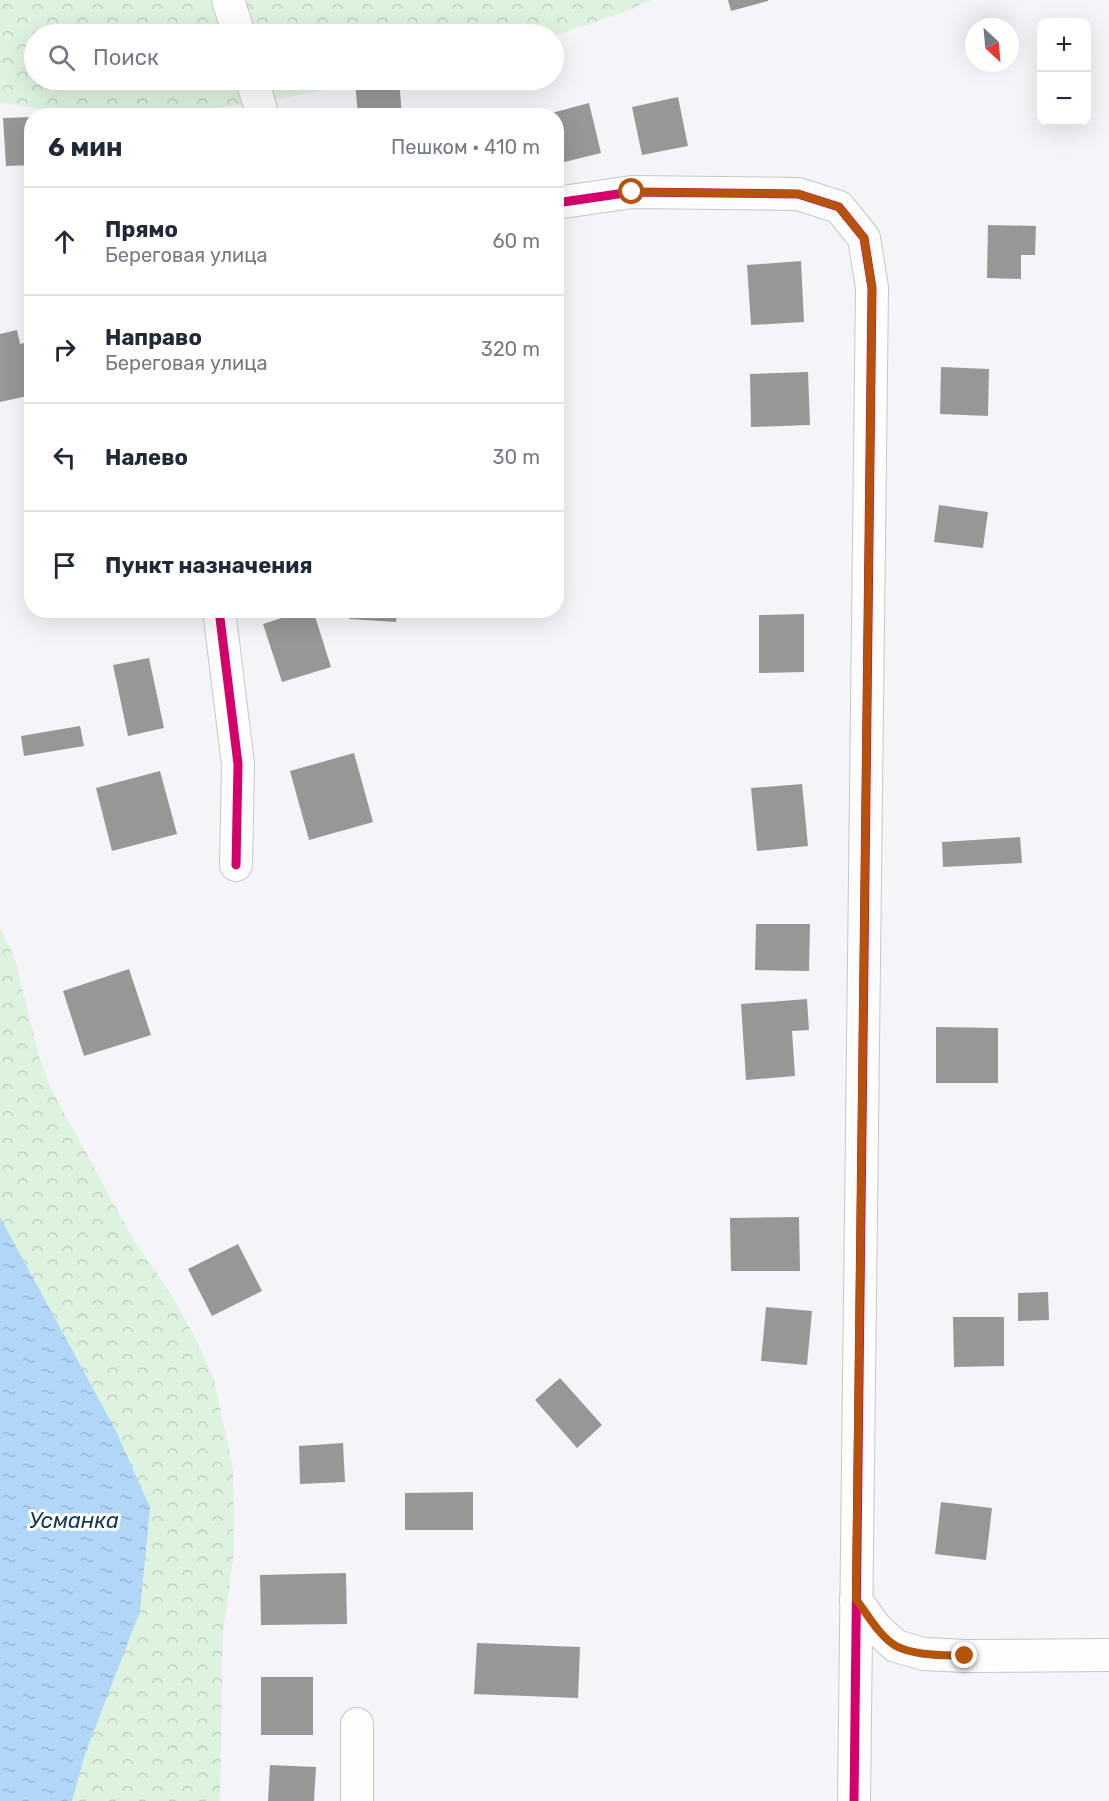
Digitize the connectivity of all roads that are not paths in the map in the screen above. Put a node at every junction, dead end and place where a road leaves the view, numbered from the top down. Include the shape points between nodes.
1 (228, 0) edge
2 (235, 24) edge
3 (255, 90) edge
4 (261, 108) edge
5 (564, 201) edge
6 (220, 618) edge
7 (236, 865) dead end
8 (856, 1599) junction
9 (1109, 1655) edge
10 (357, 1724) dead end
11 (357, 1801) edge
12 (854, 1801) edge

1 - 2 street
3 - 4 street
5 - 8 street via 632,192 798,194 839,207 864,238 872,288
6 - 7 street via 238,764
8 - 9 street via 876,1628 896,1646 924,1654
8 - 12 street
10 - 11 street

